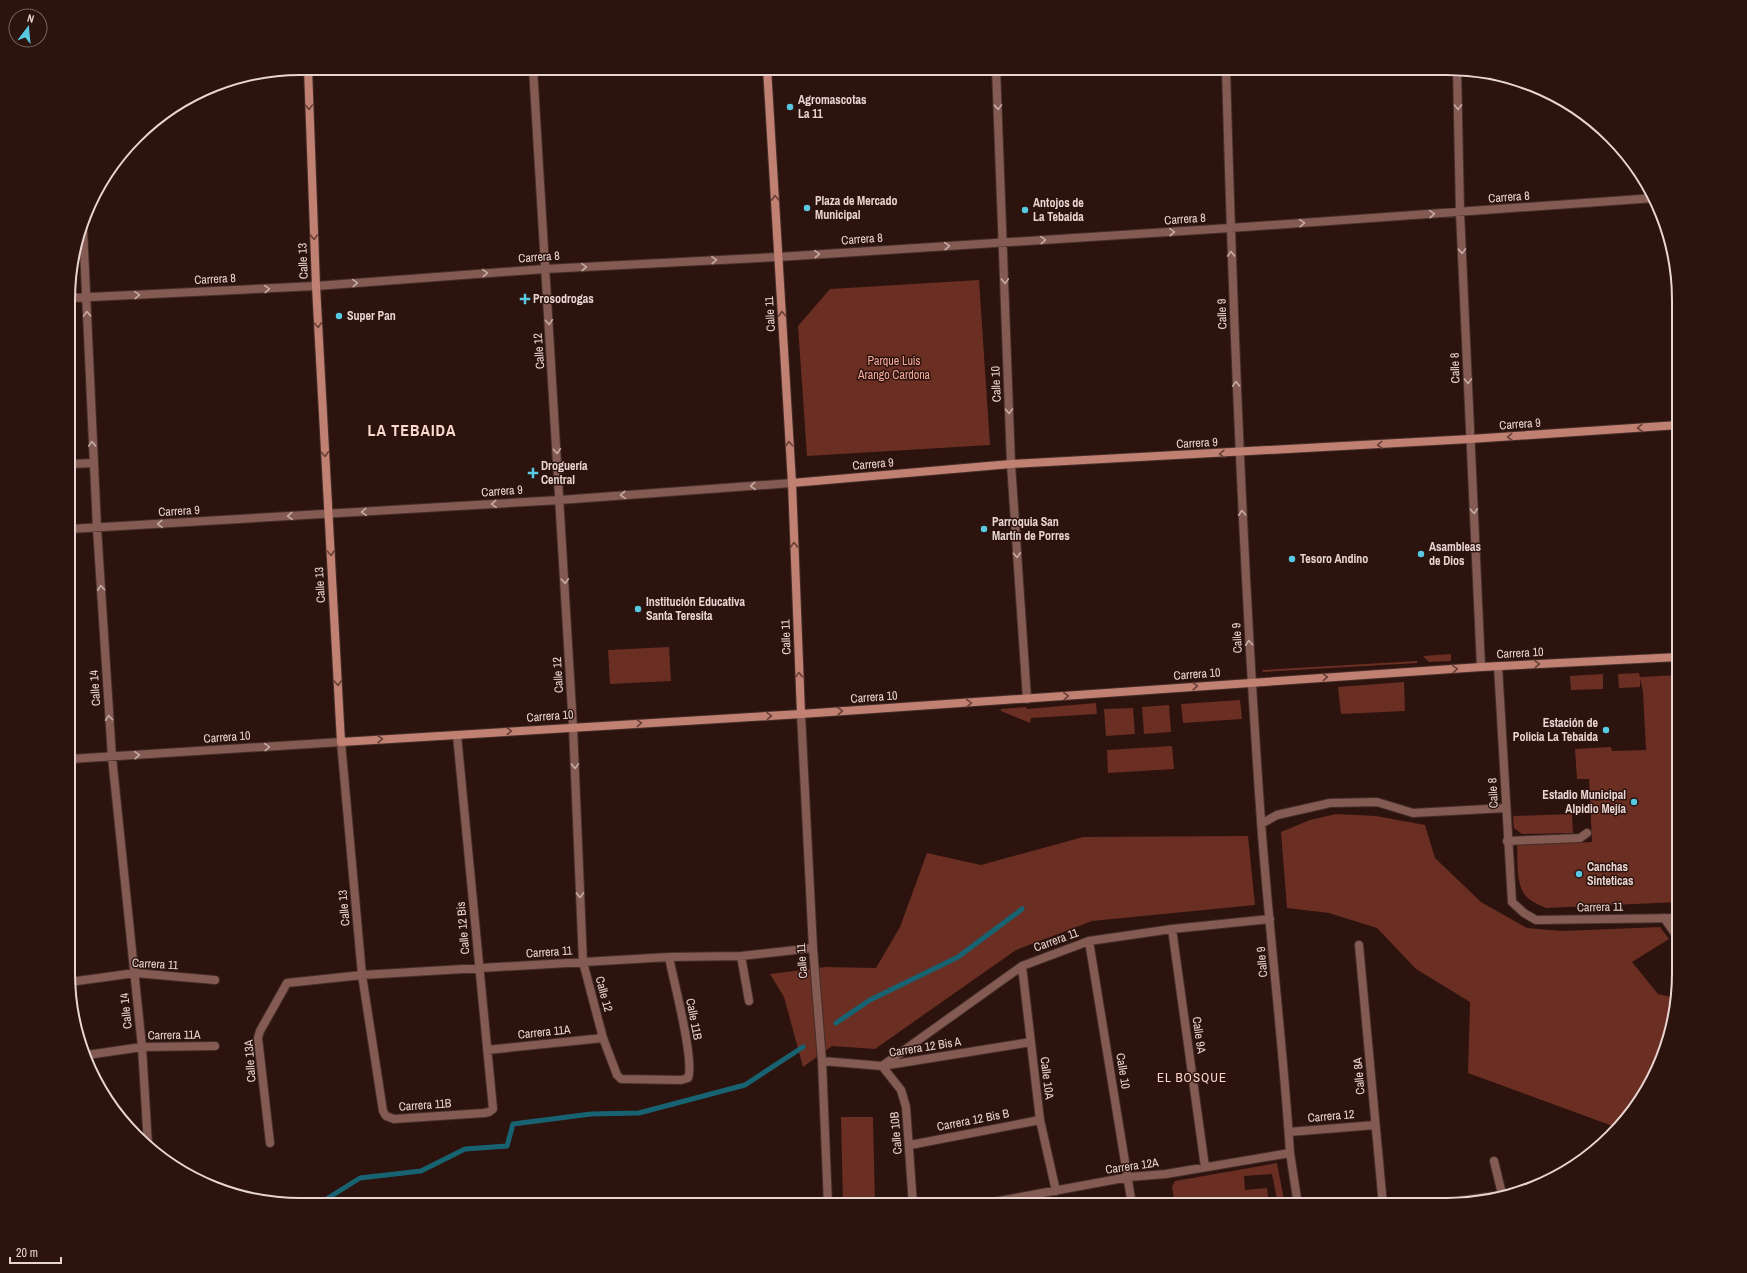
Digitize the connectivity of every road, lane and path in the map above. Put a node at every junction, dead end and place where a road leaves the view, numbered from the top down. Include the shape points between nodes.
1 (308, 75) edge
2 (533, 75) edge
3 (767, 75) edge
4 (996, 75) edge
5 (1226, 75) edge
6 (1457, 75) edge
7 (1648, 198) edge
8 (1460, 212) junction
9 (1230, 228) junction
10 (83, 241) edge
11 (1004, 242) junction
12 (778, 257) junction
13 (545, 269) junction
14 (316, 286) junction
15 (75, 298) edge
16 (87, 298) junction
17 (1672, 425) edge
18 (1470, 439) junction
19 (1239, 453) junction
20 (93, 463) junction
21 (75, 464) edge
22 (1011, 464) junction
23 (792, 483) junction
24 (560, 500) junction
25 (329, 514) junction
26 (97, 528) junction
27 (75, 529) edge
28 (1672, 657) edge
29 (1498, 666) junction
30 (1481, 667) junction
31 (1251, 682) junction
32 (1027, 699) junction
33 (801, 714) junction
34 (573, 727) junction
35 (457, 735) junction
36 (341, 742) junction
37 (112, 756) junction
38 (75, 759) edge
39 (1506, 808) junction
40 (1261, 824) junction
41 (1587, 833) dead end
42 (1507, 841) junction
43 (1524, 913) joint
44 (1664, 918) junction
45 (1672, 918) edge
46 (1270, 919) junction
47 (1172, 929) junction
48 (1672, 930) edge
49 (1089, 940) junction
50 (1359, 945) dead end
51 (813, 948) junction
52 (669, 956) junction
53 (741, 956) junction
54 (583, 962) junction
55 (1022, 966) junction
56 (479, 969) junction
57 (135, 973) junction
58 (362, 974) junction
59 (215, 980) dead end
60 (75, 981) edge
61 (287, 983) joint
62 (749, 1001) dead end
63 (603, 1038) junction
64 (1031, 1042) junction
65 (215, 1046) dead end
66 (142, 1047) junction
67 (487, 1050) junction
68 (90, 1055) edge
69 (822, 1061) junction
70 (882, 1066) junction
71 (617, 1075) joint
72 (382, 1098) joint
73 (484, 1113) joint
74 (1040, 1120) junction
75 (1375, 1125) junction
76 (1289, 1132) junction
77 (148, 1138) edge
78 (270, 1143) dead end
79 (910, 1145) junction
80 (1290, 1153) junction
81 (1494, 1161) dead end
82 (1205, 1167) junction
83 (1129, 1177) junction
84 (1056, 1191) junction
85 (1502, 1191) edge
86 (828, 1198) edge
87 (913, 1198) edge
88 (1016, 1198) edge
89 (1131, 1198) edge
90 (1297, 1198) edge
91 (1381, 1198) edge

1 -> 14 main road, Calle 13
2 - 13 street, Calle 12
12 -> 3 main road, Calle 11
4 -> 11 street, Calle 10
5 - 9 street, Calle 9
6 -> 8 street, Calle 8
7 - 8 street, Carrera 8
9 -> 8 street, Carrera 8
8 -> 18 street, Calle 8
11 -> 9 street, Carrera 8
19 -> 9 street, Calle 9
10 - 16 street, Calle 14
12 -> 11 street, Carrera 8
11 -> 22 street, Calle 10
13 -> 12 street, Carrera 8
23 -> 12 main road, Calle 11
14 -> 13 street, Carrera 8
13 -> 24 street, Calle 12
16 -> 14 street, Carrera 8
14 -> 25 main road, Calle 13
15 - 16 street, Carrera 8
20 -> 16 street, Calle 14
17 -> 18 main road, Carrera 9
18 -> 19 main road, Carrera 9
18 -> 30 street, Calle 8
19 -> 22 main road, Carrera 9
31 -> 19 street, Calle 9
20 - 21 street
20 - 26 street, Calle 14
22 - 23 main road, Carrera 9
22 -> 32 street, Calle 10
23 -> 24 street, Carrera 9
33 -> 23 main road, Calle 11
24 -> 25 street, Carrera 9
24 -> 34 street, Calle 12
25 -> 26 street, Carrera 9
25 -> 36 main road, Calle 13
26 - 27 street, Carrera 9
37 -> 26 street, Calle 14
29 -> 28 main road, Carrera 10
29 - 30 main road, Carrera 10
29 - 39 street, Calle 8
31 -> 30 main road, Carrera 10
32 -> 31 main road, Carrera 10
31 - 40 street, Calle 9
33 -> 32 main road, Carrera 10
34 -> 33 main road, Carrera 10
33 - 51 street, Calle 11
35 -> 34 main road, Carrera 10
34 -> 54 street, Calle 12
36 -> 35 main road, Carrera 10
35 - 56 street, Calle 12 Bis
37 -> 36 street, Carrera 10
36 - 58 street, Calle 13
37 - 38 street, Carrera 10
37 - 57 street, Calle 14
39 - 40 street via 1413,813 1377,802 1330,802 1278,815
39 - 42 street, Calle 8
40 - 46 street, Calle 9
41 - 42 street via 1580,838
42 - 43 street, Calle 8 via 1512,902
43 - 44 street, Carrera 11 via 1536,920
44 - 45 street, Carrera 11
44 - 48 street
46 - 47 street, Carrera 11
46 - 76 street, Calle 9
47 - 49 street, Carrera 11
47 - 82 street, Calle 9A
49 - 55 street, Carrera 11
49 - 83 street, Calle 10
50 - 75 street, Calle 8A
51 - 53 street, Carrera 11
51 - 69 street, Calle 11
52 - 53 street, Carrera 11
52 - 54 street, Carrera 11
52 - 71 street, Calle 11B via 685,1033 690,1072 688,1078 629,1080 621,1079
53 - 62 street
54 - 56 street, Carrera 11
54 - 63 street, Calle 12
55 - 64 street, Calle 10A
55 - 70 street, Carrera 11
56 - 58 street, Carrera 11
56 - 67 street, Calle 12 Bis
57 - 59 street, Carrera 11
57 - 60 street, Carrera 11
57 - 66 street, Calle 14
58 - 61 street, Carrera 11
58 - 72 street, Calle 13
61 - 78 street, Calle 13A via 258,1038
63 - 67 street, Carrera 11A
63 - 71 street, Calle 12
64 - 70 street, Carrera 12 Bis A
64 - 74 street, Calle 10A
65 - 66 street, Carrera 11A
66 - 68 street, Carrera 11A
66 - 77 street, Calle 14
67 - 73 street, Calle 12 Bis via 493,1109
69 - 70 street, Carrera 12 Bis A
69 - 86 street, Calle 11
70 - 79 street, Calle 10B via 901,1090 906,1107
72 - 73 street, Carrera 11B via 383,1111 386,1116 394,1119
74 - 79 street, Carrera 12 Bis B
74 - 84 street, Calle 10A
75 - 76 street, Carrera 12
75 - 91 street, Calle 8A
76 - 80 street, Calle 9
79 - 87 street, Calle 10B
80 - 82 street, Carrera 12A
80 - 90 street, Calle 9
81 - 85 street
82 - 83 street, Carrera 12A
83 - 84 street, Carrera 12A
83 - 89 street, Calle 10
84 - 88 street, Carrera 12A

